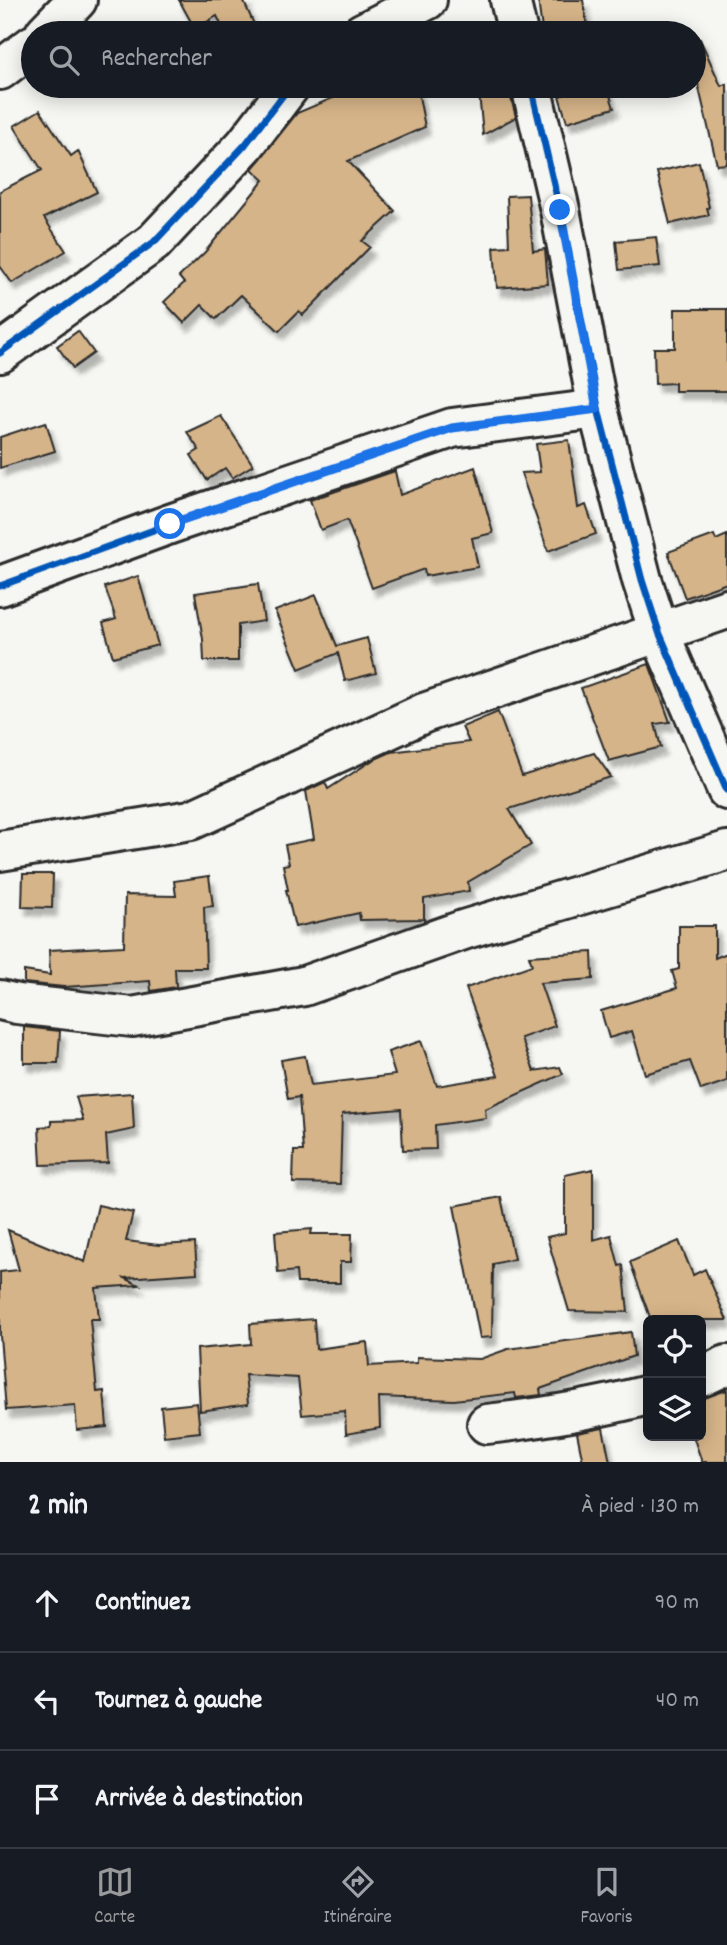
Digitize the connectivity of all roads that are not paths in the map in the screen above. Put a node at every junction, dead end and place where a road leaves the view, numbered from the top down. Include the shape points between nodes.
1 (77, 0) edge
2 (427, 0) edge
3 (510, 0) edge
4 (57, 21) edge
5 (386, 21) edge
6 (515, 21) edge
7 (21, 54) edge
8 (0, 70) edge
9 (281, 98) edge
10 (534, 98) edge
11 (0, 354) edge
12 (597, 409) junction
13 (0, 586) edge
14 (727, 609) edge
15 (659, 632) junction
16 (727, 790) edge
17 (0, 851) edge
18 (727, 851) edge
19 (0, 1000) edge
20 (727, 1365) edge
21 (706, 1375) edge
22 (643, 1396) edge
23 (487, 1423) dead end

1 - 4 street
2 - 5 street
3 - 6 street
7 - 8 street
9 - 11 street via 245,145 154,243
10 - 12 street
12 - 13 street via 452,428
12 - 15 street
14 - 15 street
15 - 16 street
15 - 17 street via 424,713 191,820
18 - 19 street via 466,929 304,986 132,1017
20 - 21 street
22 - 23 street via 543,1418

